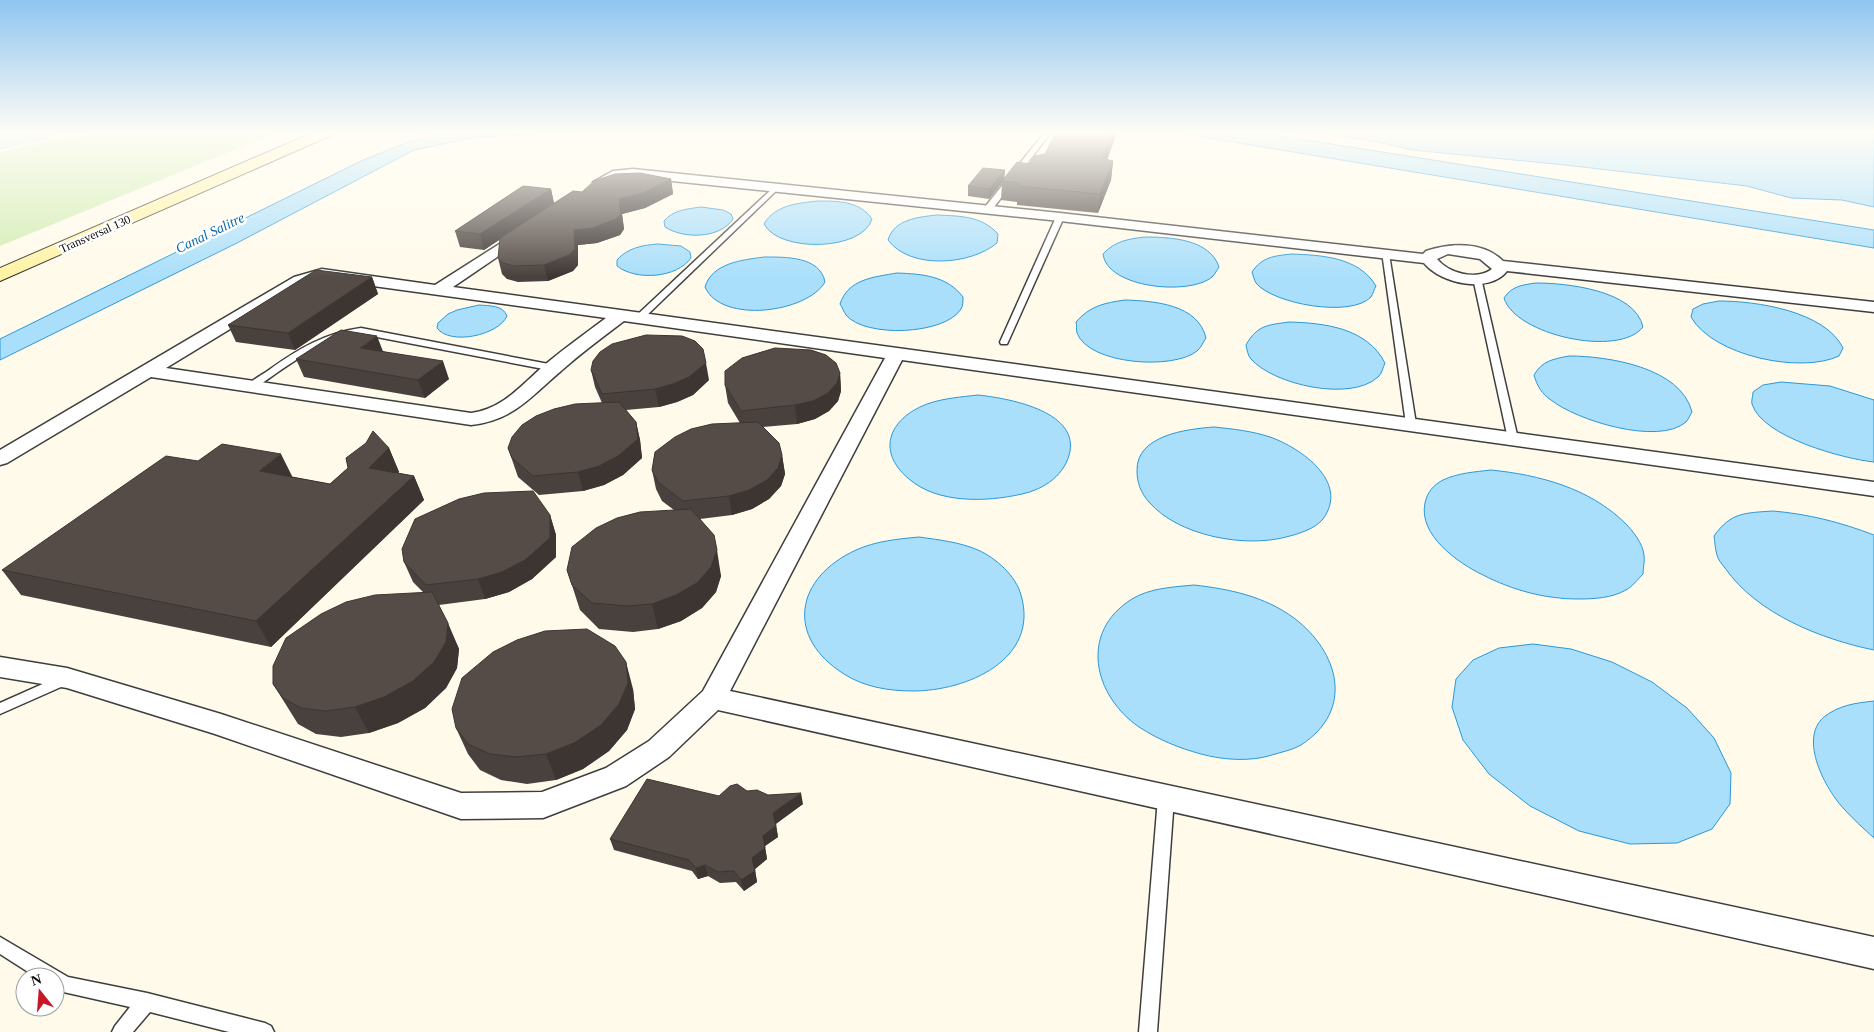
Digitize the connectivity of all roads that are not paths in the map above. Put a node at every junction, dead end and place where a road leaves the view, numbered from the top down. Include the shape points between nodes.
1 (217, 180) edge
2 (602, 180) edge
3 (701, 180) edge
4 (1010, 180) edge
5 (591, 188) edge
6 (776, 188) junction
7 (988, 209) junction
8 (1060, 217) junction
9 (535, 225) edge
10 (1385, 254) junction
11 (1429, 259) junction
12 (1499, 265) junction
13 (0, 275) edge
14 (1477, 278) junction
15 (439, 289) junction
16 (1874, 307) edge
17 (621, 315) junction
18 (640, 317) junction
19 (1004, 342) dead end
20 (897, 353) junction
21 (554, 368) junction
22 (150, 371) junction
23 (252, 386) junction
24 (1411, 424) junction
25 (1513, 439) junction
26 (0, 459) edge
27 (1874, 489) edge
28 (0, 667) edge
29 (67, 678) junction
30 (713, 698) junction
31 (0, 709) edge
32 (1166, 798) junction
33 (0, 945) edge
34 (1874, 953) edge
35 (36, 967) edge
36 (65, 985) edge
37 (147, 1002) junction
38 (121, 1032) edge
39 (265, 1032) edge
40 (1148, 1032) edge

1 - 13 main road, Transversal 130
2 - 5 street
3 - 6 street
4 - 7 lane
6 - 7 street
6 - 18 lane
7 - 8 street
8 - 10 street
8 - 19 lane
9 - 15 street
10 - 11 street
10 - 24 lane
11 - 12 street via 1437,251 1459,250 1484,255
11 - 14 street via 1439,270
12 - 14 street via 1496,275
12 - 16 street
14 - 25 lane
15 - 17 street
15 - 22 street via 316,274 300,280
17 - 18 street
17 - 21 street
18 - 20 street
20 - 24 street
20 - 30 street
21 - 23 lane via 361,331 331,336
21 - 23 street via 501,412 471,419
22 - 23 street
22 - 26 street
24 - 25 street
25 - 27 street
28 - 29 street
29 - 30 street via 462,806 543,805 616,777 659,749
29 - 31 lane
30 - 32 street
32 - 34 street
32 - 40 lane
33 - 35 lane
36 - 37 lane
37 - 38 lane
37 - 39 lane

